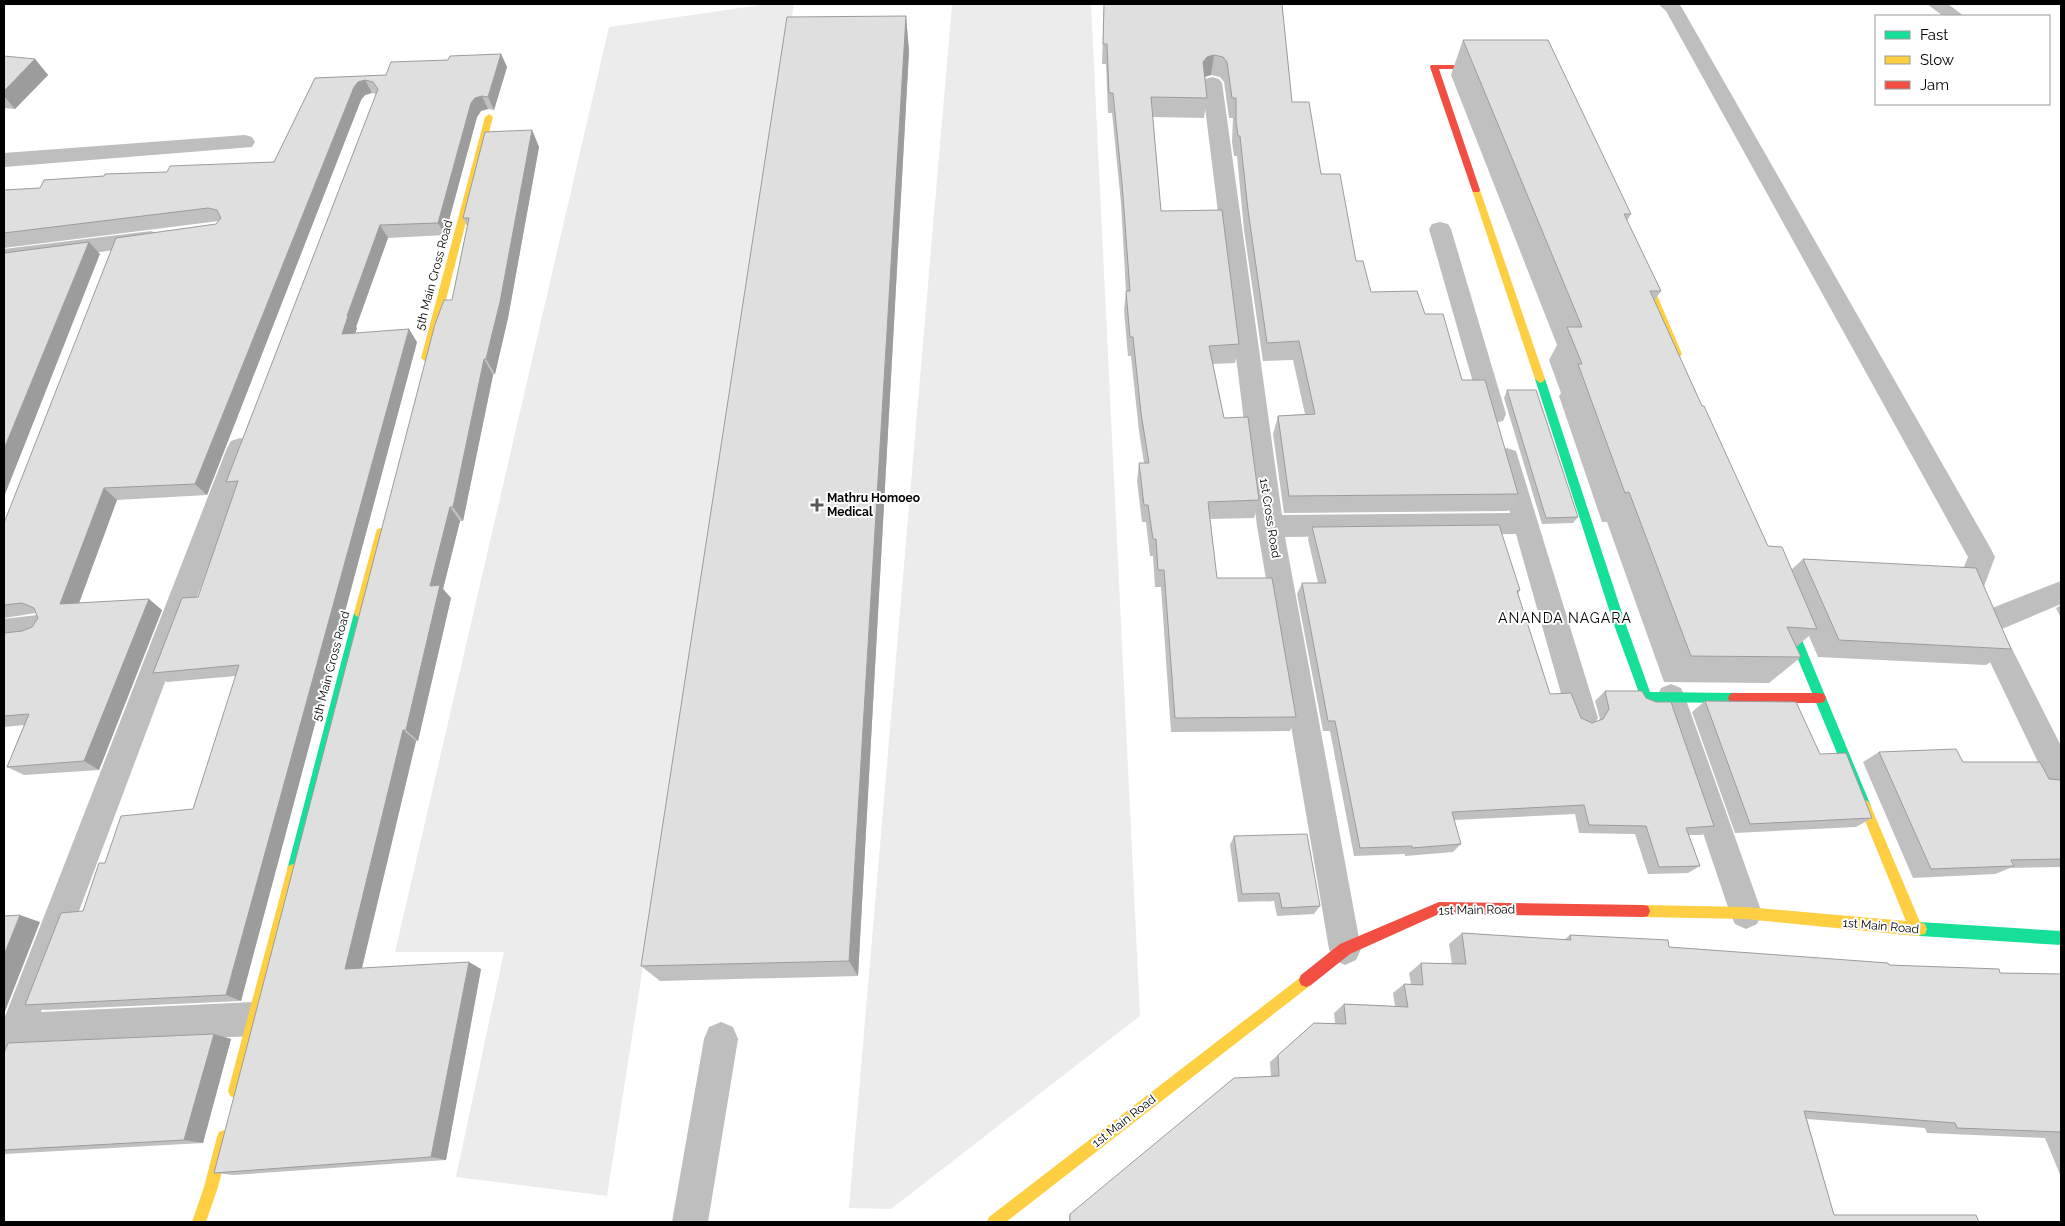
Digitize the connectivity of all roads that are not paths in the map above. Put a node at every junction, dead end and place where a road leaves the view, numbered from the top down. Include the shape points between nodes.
1 (1667, 4) edge
2 (1936, 4) edge
3 (1953, 15) edge
4 (1499, 67) edge
5 (1212, 83) edge
6 (489, 117) edge
7 (245, 142) dead end
8 (4, 160) edge
9 (1440, 229) dead end
10 (172, 236) edge
11 (117, 244) junction
12 (4, 257) edge
13 (1636, 258) edge
14 (106, 271) edge
15 (424, 367) edge
16 (1683, 367) edge
17 (248, 426) edge
18 (384, 520) edge
19 (1526, 523) junction
20 (1270, 526) junction
21 (2061, 592) edge
22 (1778, 597) edge
23 (1986, 623) junction
24 (36, 627) edge
25 (4, 631) edge
26 (1671, 697) junction
27 (1820, 698) junction
28 (1583, 718) edge
29 (2061, 778) edge
30 (1746, 913) junction
31 (1916, 929) junction
32 (2061, 938) edge
33 (1345, 949) junction
34 (254, 1018) junction
35 (16, 1030) junction
36 (721, 1039) dead end
37 (4, 1064) edge
38 (232, 1103) edge
39 (228, 1122) edge
40 (199, 1222) edge
41 (690, 1222) edge
42 (994, 1222) edge

1 - 23 street via 1673,8 1982,557 1969,589
2 - 3 street
4 - 26 street via 1434,67 1646,697
5 - 20 street, 1st Cross Road
6 - 15 street, 5th Main Cross Road
7 - 8 street
9 - 19 street
10 - 11 street
11 - 12 street
11 - 14 street
13 - 16 street
17 - 35 street
18 - 34 street, 5th Main Cross Road
19 - 20 street
19 - 28 street
20 - 33 street, 1st Cross Road
21 - 23 street
22 - 27 street
23 - 29 street
24 - 25 street
26 - 27 street
26 - 30 street
27 - 31 street
30 - 31 street, 1st Main Road
30 - 33 street, 1st Main Road via 1439,908
31 - 32 street, 1st Main Road
33 - 42 street, 1st Main Road
34 - 35 street
34 - 38 street, 5th Main Cross Road
35 - 37 street
36 - 41 street
39 - 40 street

